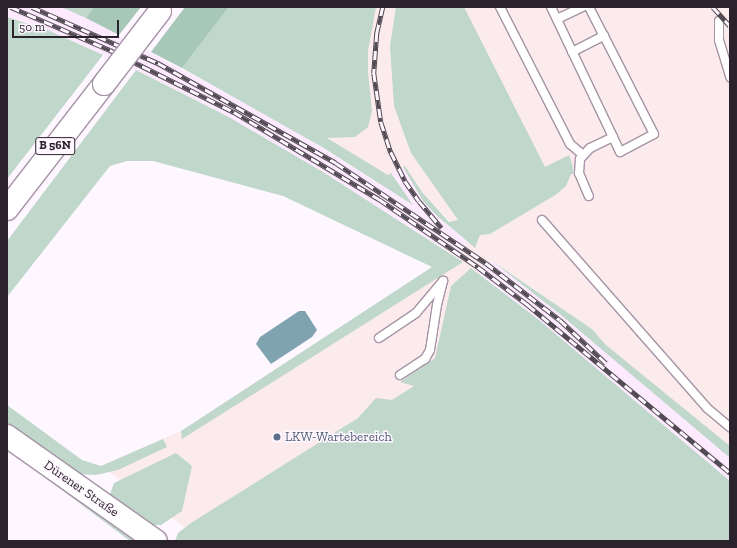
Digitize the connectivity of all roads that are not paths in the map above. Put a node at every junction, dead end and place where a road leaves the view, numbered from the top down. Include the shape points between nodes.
1 (500, 7) edge
2 (551, 7) edge
3 (583, 7) edge
4 (589, 7) edge
5 (162, 9) edge
6 (557, 19) junction
7 (719, 21) dead end
8 (604, 36) junction
9 (572, 52) junction
10 (730, 78) edge
11 (613, 138) junction
12 (583, 155) junction
13 (589, 196) dead end
14 (7, 209) edge
15 (542, 220) dead end
16 (379, 338) dead end
17 (400, 375) dead end
18 (730, 427) edge
19 (7, 436) edge
20 (156, 541) edge

1 - 12 lane via 570,144
2 - 6 lane
3 - 6 lane
4 - 8 lane
5 - 14 main road, B 56N, bridge
6 - 9 lane
7 - 10 lane via 719,40
8 - 9 lane
8 - 11 lane via 654,134 620,152
9 - 11 lane
11 - 12 lane via 599,143
12 - 13 lane via 580,173
15 - 18 lane via 707,408
16 - 17 lane via 412,317 443,281 430,350 425,359
19 - 20 main road, Dürener Straße

